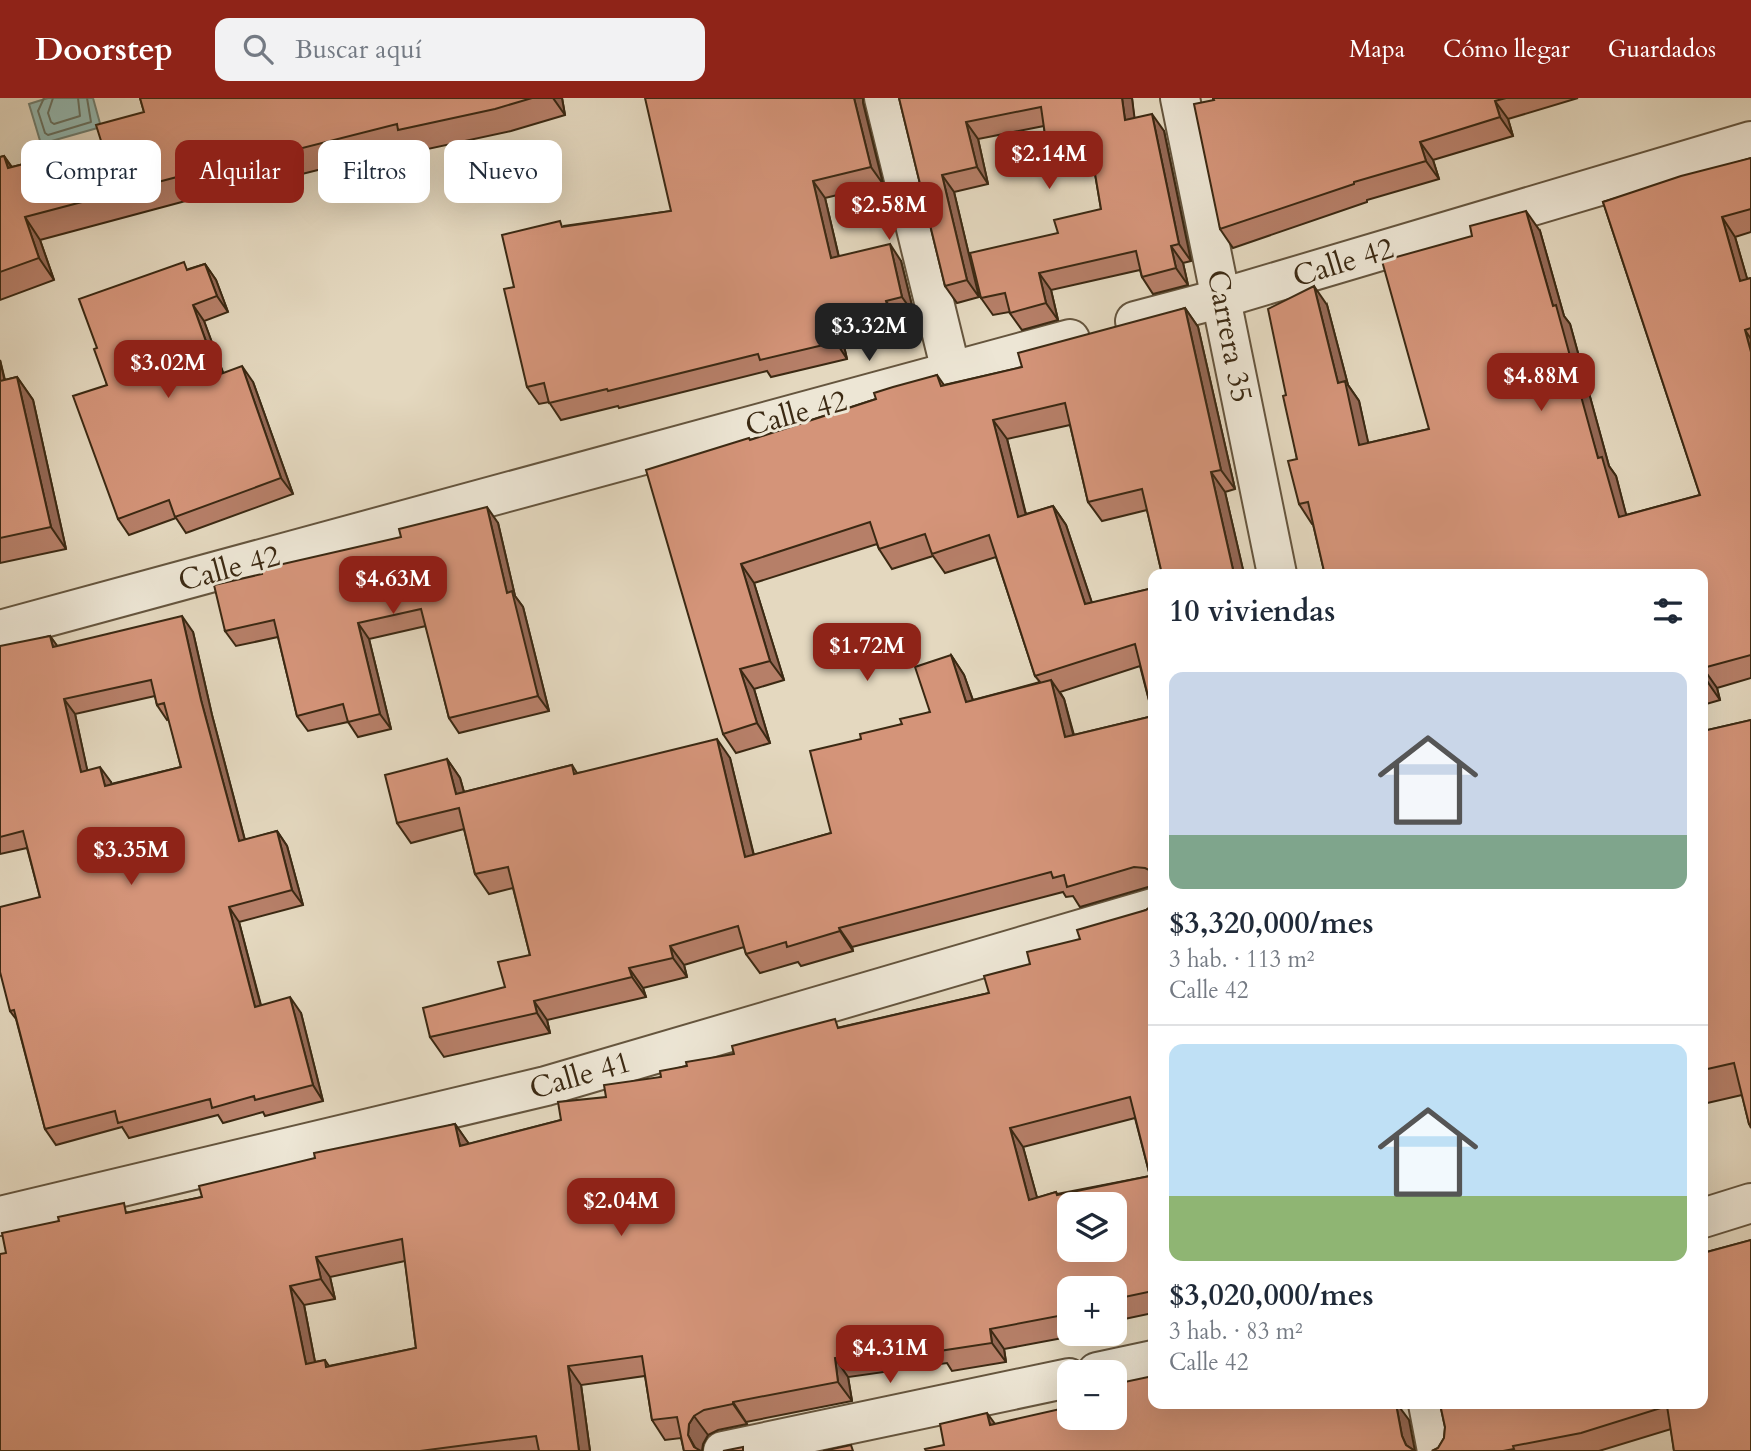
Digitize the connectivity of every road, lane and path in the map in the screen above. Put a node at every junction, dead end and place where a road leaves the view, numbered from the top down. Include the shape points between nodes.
1 (884, 98) edge
2 (1180, 98) edge
3 (1751, 141) edge
4 (1222, 298) junction
5 (951, 371) junction
6 (1276, 569) edge
7 (0, 630) edge
8 (1148, 909) edge
9 (1751, 1203) edge
10 (0, 1216) edge
11 (1708, 1216) edge
12 (1148, 1361) edge
13 (1127, 1366) edge
14 (1057, 1381) edge
15 (1429, 1409) edge
16 (723, 1451) edge
17 (1437, 1451) edge

1 - 5 street
2 - 4 street, Carrera 35
3 - 4 street, Calle 42
4 - 5 street, Calle 42
4 - 6 street, Carrera 35
5 - 7 street, Calle 42
8 - 10 street, Calle 41 via 545,1086
9 - 11 street
12 - 13 street
14 - 16 street
15 - 17 street

